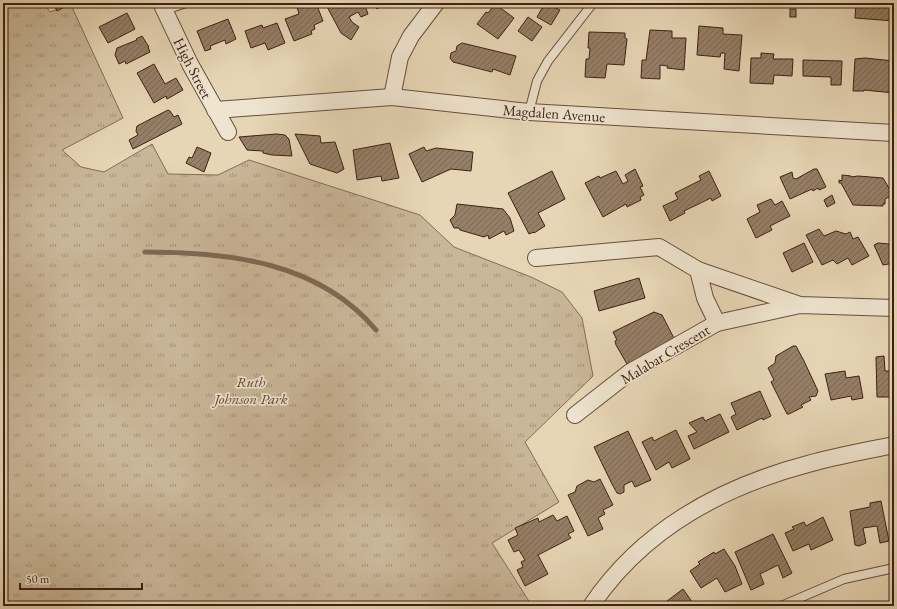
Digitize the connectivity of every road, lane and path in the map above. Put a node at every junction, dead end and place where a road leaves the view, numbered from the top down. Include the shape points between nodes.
1 (186, 3) edge
2 (436, 3) edge
3 (593, 3) edge
4 (163, 7) edge
5 (392, 97) junction
6 (214, 110) junction
7 (529, 112) junction
8 (228, 132) dead end
9 (894, 133) edge
10 (536, 258) dead end
11 (698, 270) junction
12 (800, 305) junction
13 (894, 308) edge
14 (717, 323) junction
15 (575, 415) dead end
16 (894, 445) edge
17 (894, 568) edge
18 (591, 606) edge
19 (781, 606) edge

1 - 4 lane
2 - 5 street via 411,36 400,57
3 - 7 lane via 548,61 537,81
4 - 6 street, High Street
5 - 6 street, Magdalen Avenue
5 - 7 street, Magdalen Avenue
6 - 8 street, High Street
7 - 9 street, Magdalen Avenue
10 - 11 street, Malabar Crescent via 659,247
11 - 12 street, Malabar Crescent
11 - 14 street, Malabar Crescent
12 - 13 street, Malabar Crescent
12 - 14 street, Malabar Crescent
14 - 15 street, Malabar Crescent via 630,372
16 - 18 street via 808,463 758,479 704,502 652,538 616,572
17 - 19 lane via 844,579

